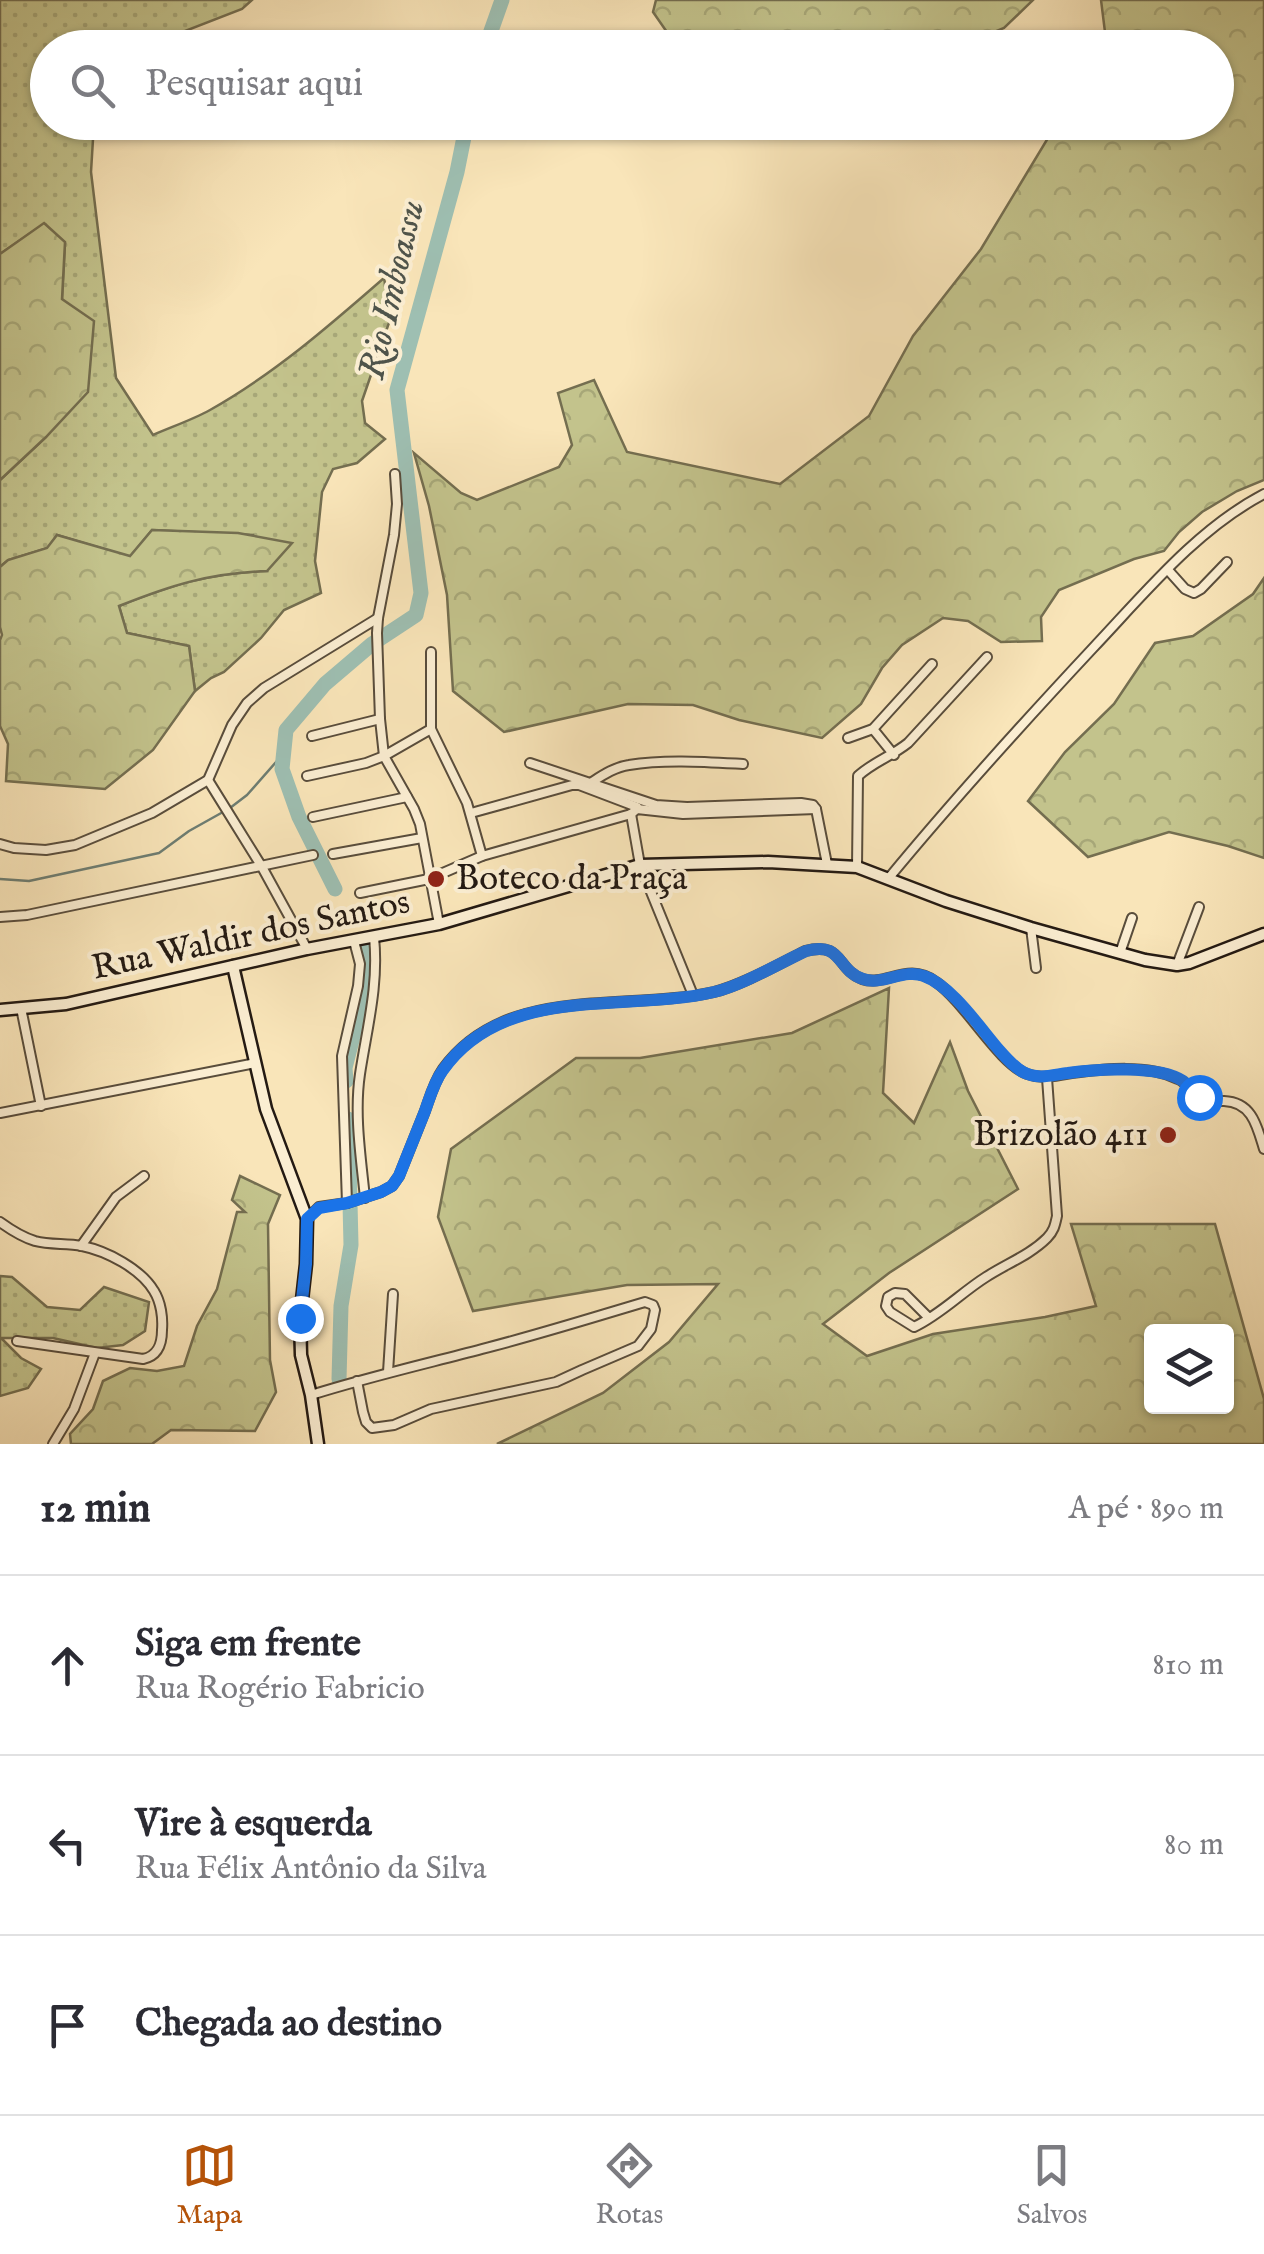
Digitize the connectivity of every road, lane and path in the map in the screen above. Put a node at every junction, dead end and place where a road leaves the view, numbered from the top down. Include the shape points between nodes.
1 (395, 474) dead end
2 (1264, 494) edge
3 (1226, 562) dead end
4 (1168, 570) junction
5 (378, 618) junction
6 (432, 652) dead end
7 (987, 656) dead end
8 (932, 664) dead end
9 (380, 719) junction
10 (431, 729) junction
11 (872, 729) junction
12 (312, 736) dead end
13 (848, 738) dead end
14 (894, 755) junction
15 (384, 756) junction
16 (530, 763) dead end
17 (743, 764) dead end
18 (307, 776) dead end
19 (208, 780) junction
20 (592, 782) junction
21 (406, 797) junction
22 (635, 808) junction
23 (471, 813) junction
24 (312, 817) dead end
25 (422, 838) junction
26 (0, 844) edge
27 (333, 854) dead end
28 (313, 855) dead end
29 (482, 856) junction
30 (827, 864) junction
31 (640, 865) junction
32 (262, 867) junction
33 (857, 867) junction
34 (888, 878) junction
35 (429, 879) junction
36 (360, 893) dead end
37 (1199, 907) dead end
38 (0, 918) edge
39 (1132, 918) dead end
40 (439, 924) junction
41 (1031, 928) junction
42 (1264, 934) edge
43 (374, 937) junction
44 (354, 940) junction
45 (307, 949) junction
46 (1120, 952) junction
47 (1177, 965) junction
48 (233, 966) junction
49 (1036, 968) dead end
50 (693, 995) junction
51 (22, 1008) junction
52 (0, 1010) edge
53 (256, 1063) junction
54 (1047, 1078) junction
55 (41, 1106) junction
56 (0, 1113) edge
57 (1264, 1149) edge
58 (144, 1176) dead end
59 (365, 1198) junction
60 (347, 1203) junction
61 (307, 1219) junction
62 (0, 1222) edge
63 (81, 1246) junction
64 (394, 1294) dead end
65 (930, 1318) junction
66 (17, 1340) dead end
67 (95, 1353) junction
68 (388, 1372) junction
69 (358, 1381) junction
70 (311, 1395) junction
71 (53, 1444) edge
72 (318, 1444) edge

1 - 5 street via 394,535
2 - 4 street via 1234,510
3 - 4 street via 1194,593
4 - 34 street
5 - 9 street
5 - 19 street via 247,703
6 - 10 street
7 - 14 street
8 - 11 street
9 - 12 street
9 - 15 street
10 - 15 street
10 - 23 street
11 - 13 street
11 - 14 street
14 - 33 street via 858,776
15 - 18 street
15 - 21 street
16 - 20 street, Rua Waldir dos Santos
17 - 20 street via 629,765
19 - 26 street via 152,814 75,846
19 - 32 street
20 - 22 street, Rua Waldir dos Santos
21 - 24 street
21 - 25 street
22 - 23 street, Rua Waldir dos Santos via 572,785
22 - 29 street, Rua Waldir dos Santos
22 - 30 street, Rua Waldir dos Santos via 683,814 815,807
22 - 31 street
23 - 29 street
25 - 27 street
25 - 35 street
28 - 32 street
29 - 35 street, Rua Waldir dos Santos
30 - 31 street, Rua Waldir dos Santos
30 - 33 street, Rua Waldir dos Santos
31 - 40 street, Rua Waldir dos Santos
31 - 50 street
32 - 38 street
32 - 45 street
33 - 34 street, Rua Waldir dos Santos
34 - 41 street, Rua Waldir dos Santos
35 - 36 street, Rua Waldir dos Santos
35 - 40 street
37 - 47 street
39 - 46 street
40 - 43 street, Rua Waldir dos Santos
41 - 46 street, Rua Waldir dos Santos
41 - 49 street
42 - 47 street
43 - 44 street, Rua Waldir dos Santos
43 - 59 street via 374,1002 358,1100
44 - 45 street, Rua Waldir dos Santos
44 - 60 street via 358,986 342,1056
45 - 48 street, Rua Waldir dos Santos
46 - 47 street, Rua Waldir dos Santos
48 - 51 street, Rua Waldir dos Santos
48 - 53 street
50 - 54 street via 718,991 806,951 829,950 863,979 914,973 936,981 1011,1063
50 - 59 street via 576,1004 487,1030 443,1070 392,1186
51 - 52 street, Rua Waldir dos Santos
51 - 55 street
53 - 55 street
53 - 61 street via 266,1110
54 - 57 street via 1108,1069 1175,1077 1205,1100 1249,1110
54 - 65 street via 1058,1216 1052,1232
55 - 56 street
58 - 63 street via 116,1197
59 - 60 street
60 - 61 street via 319,1208
61 - 70 street via 300,1318
62 - 63 street via 34,1241
63 - 67 street via 139,1275 154,1291 163,1324 151,1358
64 - 68 street
65 - 65 street via 914,1328 890,1312 888,1297 905,1294
66 - 67 street
67 - 71 street
68 - 69 street
68 - 69 street via 653,1304 651,1329 638,1346 556,1382 430,1409 394,1426 372,1428 366,1422
69 - 70 street
70 - 72 street

